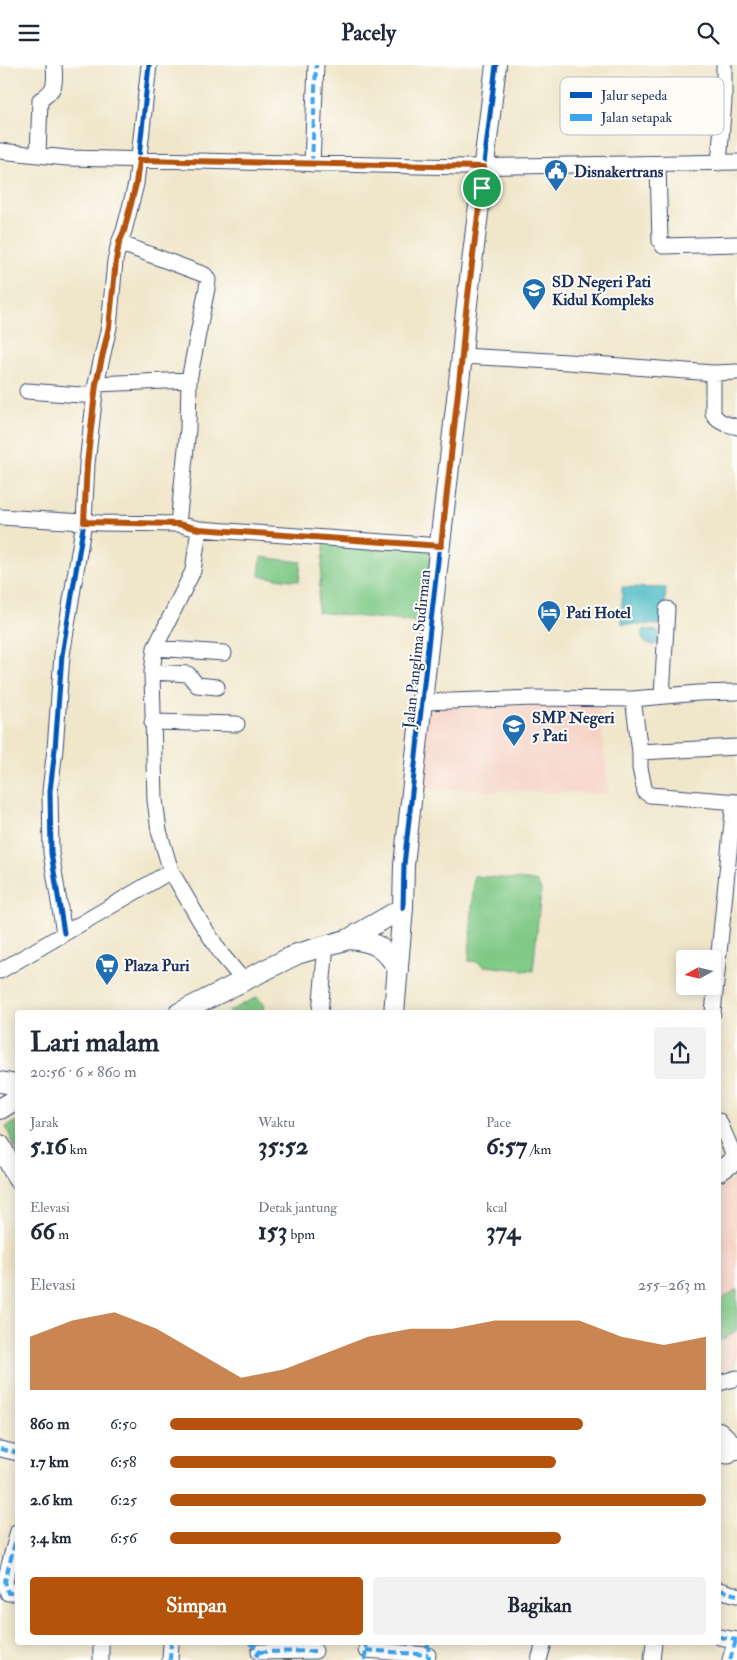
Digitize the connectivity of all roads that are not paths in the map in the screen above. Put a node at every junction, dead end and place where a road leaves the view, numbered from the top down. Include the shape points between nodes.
1 (54, 65) edge
2 (150, 65) edge
3 (316, 65) edge
4 (496, 65) edge
5 (724, 77) edge
6 (724, 101) edge
7 (722, 135) edge
8 (0, 151) edge
9 (38, 155) junction
10 (139, 160) junction
11 (737, 162) edge
12 (720, 163) junction
13 (312, 164) junction
14 (658, 164) junction
15 (484, 167) junction
16 (119, 243) junction
17 (737, 244) edge
18 (462, 356) junction
19 (737, 372) edge
20 (713, 373) junction
21 (189, 380) junction
22 (96, 389) junction
23 (27, 391) dead end
24 (737, 427) edge
25 (0, 517) edge
26 (84, 522) junction
27 (178, 524) junction
28 (199, 529) junction
29 (441, 546) junction
30 (667, 609) dead end
31 (155, 648) junction
32 (224, 653) dead end
33 (152, 672) junction
34 (217, 687) dead end
35 (737, 692) edge
36 (662, 696) junction
37 (633, 699) junction
38 (423, 702) junction
39 (152, 722) junction
40 (237, 724) dead end
41 (737, 747) edge
42 (640, 752) junction
43 (735, 802) edge
44 (171, 871) junction
45 (403, 908) junction
46 (730, 913) edge
47 (64, 933) junction
48 (349, 939) junction
49 (326, 945) junction
50 (398, 970) junction
51 (0, 971) edge
52 (243, 980) junction
53 (185, 1010) edge
54 (320, 1010) edge
55 (394, 1010) edge
56 (714, 1010) edge
57 (0, 1082) edge
58 (15, 1084) edge
59 (15, 1100) edge
60 (0, 1109) edge
61 (721, 1125) edge
62 (0, 1145) edge
63 (737, 1159) edge
64 (721, 1170) edge
65 (15, 1173) edge
66 (737, 1378) edge
67 (721, 1382) edge
68 (721, 1437) edge
69 (0, 1449) edge
70 (15, 1452) edge
71 (728, 1454) edge
72 (15, 1543) edge
73 (721, 1591) edge
74 (15, 1593) edge
75 (736, 1593) edge
76 (721, 1637) edge
77 (736, 1640) edge
78 (101, 1645) edge
79 (171, 1645) edge
80 (543, 1645) edge
81 (654, 1645) edge
82 (254, 1651) edge
83 (315, 1651) dead end
84 (366, 1651) edge
85 (429, 1652) edge
86 (101, 1660) edge
87 (170, 1660) edge
88 (539, 1660) edge
89 (652, 1660) edge
90 (730, 1660) edge

1 - 9 street via 53,91 40,100
2 - 10 street
3 - 13 street
4 - 15 main road, Jalan Panglima Sudirman
5 - 6 street
7 - 12 street
8 - 9 street
9 - 10 street
10 - 13 street
10 - 16 street via 130,211
11 - 12 street
12 - 14 street
13 - 15 street
14 - 15 street
14 - 17 street via 660,241 663,246
15 - 18 main road, Jalan Panglima Sudirman
16 - 21 street via 204,275 208,280
16 - 22 street via 109,327
18 - 20 street
18 - 29 main road, Jalan Panglima Sudirman
19 - 20 street
20 - 24 street via 715,419
21 - 22 street
21 - 27 street via 188,429
22 - 23 street via 82,395
22 - 26 street
25 - 26 street
26 - 27 street
26 - 47 street via 62,655 50,791 51,853
27 - 28 street
28 - 29 street
28 - 31 street via 193,571
29 - 38 main road, Jalan Panglima Sudirman
30 - 36 street
31 - 32 street
31 - 33 street
33 - 34 street via 188,674 198,685
33 - 39 street
35 - 36 street
36 - 37 street
37 - 38 street
37 - 42 street
38 - 45 main road, Jalan Panglima Sudirman via 404,865
39 - 40 street
39 - 44 street via 155,800 159,831
41 - 42 street
42 - 43 street via 643,789 650,795
43 - 46 street
44 - 47 street
44 - 52 street via 200,921
45 - 48 main road
45 - 50 main road, Jalan Panglima Sudirman
46 - 56 street
47 - 51 street
48 - 49 main road
48 - 50 main road via 366,940 380,946
49 - 52 main road via 297,954
49 - 54 street
50 - 55 main road, Jalan Panglima Sudirman
52 - 53 main road
57 - 58 main road
59 - 60 main road
61 - 63 street
62 - 65 main road
63 - 64 main road
66 - 67 street
68 - 71 main road
69 - 70 street
72 - 74 street via 5,1581 8,1593
73 - 75 street
76 - 77 street
77 - 90 street
78 - 86 street
79 - 87 street
80 - 88 street
81 - 89 street
82 - 83 street
84 - 85 street

